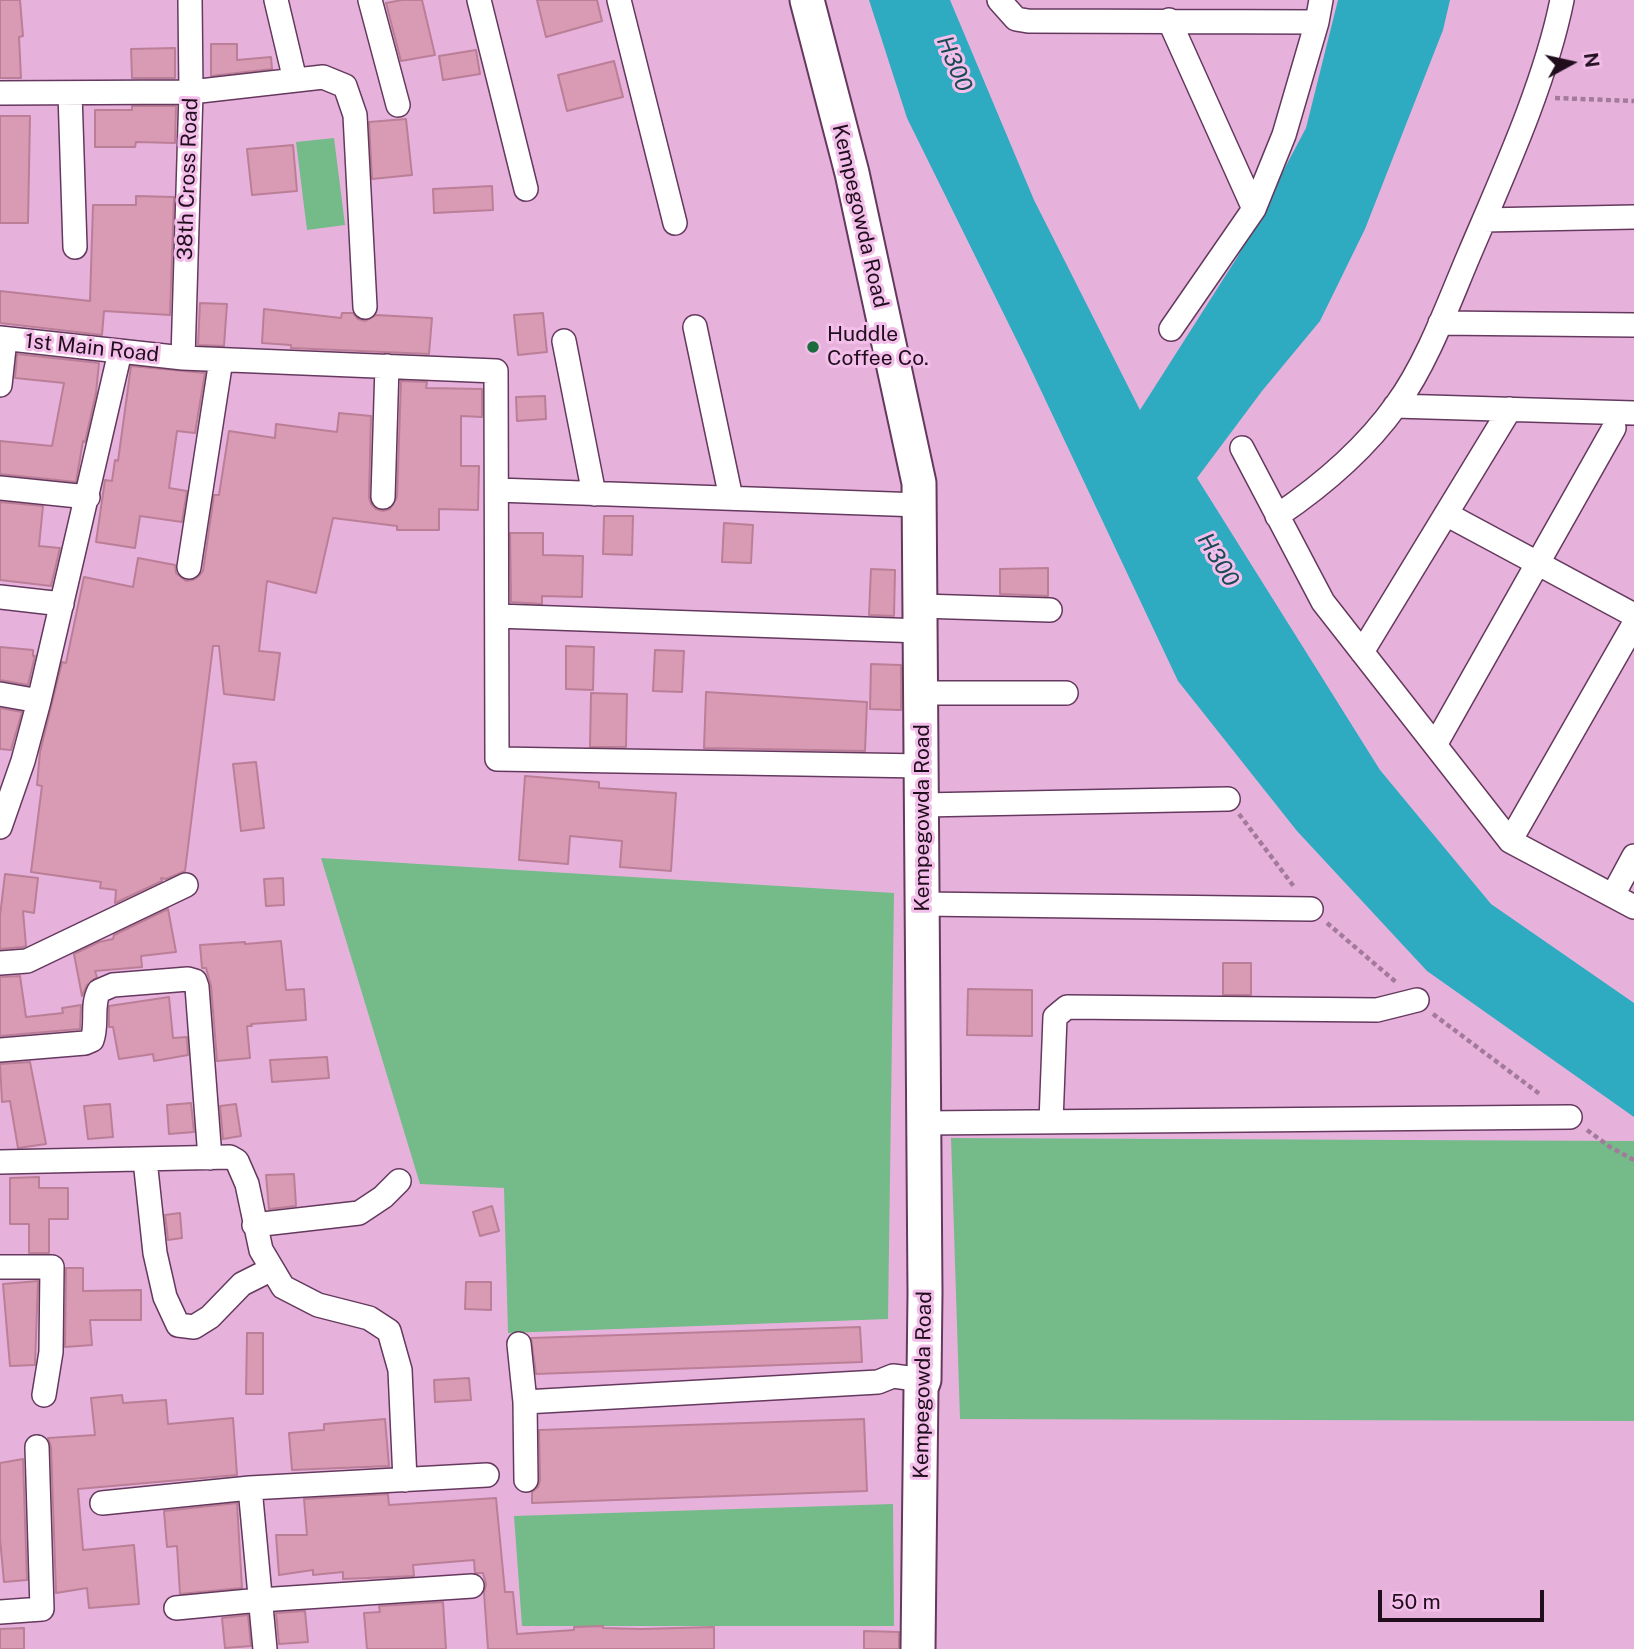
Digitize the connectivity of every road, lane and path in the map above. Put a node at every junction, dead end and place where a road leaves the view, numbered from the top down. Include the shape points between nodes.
1 (190, 0) edge
2 (276, 0) edge
3 (370, 0) edge
4 (479, 0) edge
5 (619, 0) edge
6 (807, 0) edge
7 (999, 0) edge
8 (1562, 0) edge
9 (1319, 11) edge
10 (1169, 20) junction
11 (295, 80) junction
12 (191, 92) junction
13 (0, 93) edge
14 (70, 93) junction
15 (1533, 97) junction
16 (1634, 101) edge
17 (398, 105) dead end
18 (526, 189) dead end
19 (1254, 209) junction
20 (1634, 217) edge
21 (1484, 220) junction
22 (675, 223) dead end
23 (75, 247) dead end
24 (365, 307) dead end
25 (1440, 323) junction
26 (1634, 325) edge
27 (695, 327) dead end
28 (1171, 329) dead end
29 (3, 339) edge
30 (564, 341) dead end
31 (120, 352) junction
32 (183, 358) junction
33 (220, 360) junction
34 (387, 366) junction
35 (0, 385) edge
36 (1395, 406) junction
37 (1510, 410) junction
38 (1634, 413) edge
39 (1614, 428) dead end
40 (1242, 448) dead end
41 (0, 488) edge
42 (497, 490) junction
43 (594, 494) junction
44 (88, 497) junction
45 (383, 497) dead end
46 (730, 498) junction
47 (920, 505) junction
48 (1446, 514) junction
49 (1277, 516) junction
50 (1537, 564) junction
51 (188, 567) dead end
52 (0, 597) edge
53 (62, 604) junction
54 (1050, 610) dead end
55 (1634, 615) edge
56 (497, 616) junction
57 (921, 619) junction
58 (1634, 624) edge
59 (1362, 652) junction
60 (922, 693) junction
61 (1066, 693) dead end
62 (0, 694) edge
63 (39, 701) junction
64 (1435, 746) junction
65 (923, 766) junction
66 (1228, 799) dead end
67 (923, 805) junction
68 (0, 827) edge
69 (1510, 841) junction
70 (1634, 856) edge
71 (186, 885) dead end
72 (1613, 895) junction
73 (923, 904) junction
74 (1634, 907) edge
75 (1311, 909) dead end
76 (0, 963) edge
77 (1417, 1000) dead end
78 (0, 1050) edge
79 (1570, 1117) dead end
80 (1051, 1122) junction
81 (924, 1123) junction
82 (210, 1158) junction
83 (145, 1160) junction
84 (0, 1162) edge
85 (399, 1181) dead end
86 (254, 1224) junction
87 (0, 1267) edge
88 (272, 1269) junction
89 (519, 1344) dead end
90 (922, 1384) junction
91 (44, 1395) dead end
92 (526, 1402) junction
93 (37, 1447) dead end
94 (487, 1475) dead end
95 (405, 1480) junction
96 (526, 1480) dead end
97 (250, 1488) junction
98 (102, 1503) dead end
99 (472, 1586) dead end
100 (260, 1600) junction
101 (176, 1608) dead end
102 (0, 1612) edge
103 (265, 1649) edge
104 (918, 1649) edge

1 - 12 street, 38th Cross Road
2 - 11 street
3 - 17 street
4 - 18 street
5 - 22 street
6 - 47 street, Kempegowda Road via 852,173
7 - 10 street via 1016,19 1028,21
8 - 15 street
9 - 10 street
9 - 19 street via 1284,135
10 - 19 street
11 - 12 street
11 - 24 street via 323,77 345,86 355,115
12 - 14 street
12 - 32 street, 38th Cross Road
13 - 14 street
14 - 23 street
15 - 16 path
15 - 21 street
19 - 28 street
20 - 21 street
21 - 25 street
25 - 26 street
25 - 36 street
27 - 46 street
29 - 31 street, 1st Main Road
29 - 35 street
30 - 43 street
31 - 32 street, 1st Main Road
31 - 44 street
32 - 33 street, 1st Main Road
33 - 34 street, 1st Main Road
33 - 51 street
34 - 42 street, 1st Main Road via 496,370
34 - 45 street
36 - 37 street
36 - 49 street via 1350,458
37 - 38 street
37 - 48 street
39 - 50 street
40 - 49 street
41 - 44 street
42 - 43 street
42 - 56 street
43 - 46 street
44 - 53 street
46 - 47 street
47 - 57 street, Kempegowda Road
48 - 50 street
48 - 59 street
49 - 59 street via 1323,602
50 - 55 street
50 - 64 street
52 - 53 street
53 - 63 street
54 - 57 street
56 - 57 street
56 - 65 street via 497,759
57 - 60 street, Kempegowda Road
58 - 69 street
59 - 64 street
60 - 61 street
60 - 65 street, Kempegowda Road
62 - 63 street
63 - 68 street
64 - 69 street
65 - 67 street, Kempegowda Road
66 - 67 street
67 - 73 street, Kempegowda Road
69 - 72 street
70 - 72 street
71 - 76 street via 27,961
72 - 74 street
73 - 75 street
73 - 81 street, Kempegowda Road
77 - 80 street via 1377,1010 1067,1007 1055,1017
78 - 82 street via 92,1040 95,999 99,990 113,985 195,981
79 - 80 street
80 - 81 street
81 - 90 street, Kempegowda Road
82 - 83 street
82 - 86 street via 237,1161 247,1184
83 - 84 street
83 - 88 street via 155,1253 165,1297 178,1325 194,1327 242,1284
85 - 86 street via 359,1213
86 - 88 street
87 - 91 street via 52,1267 51,1352
88 - 95 street via 283,1287 318,1305 369,1318 389,1331 400,1370
89 - 92 street
90 - 92 street via 893,1387 878,1382
90 - 104 street, Kempegowda Road
92 - 96 street
93 - 102 street via 42,1609
94 - 95 street
95 - 97 street
97 - 98 street
97 - 100 street
99 - 100 street
100 - 101 street
100 - 103 street

